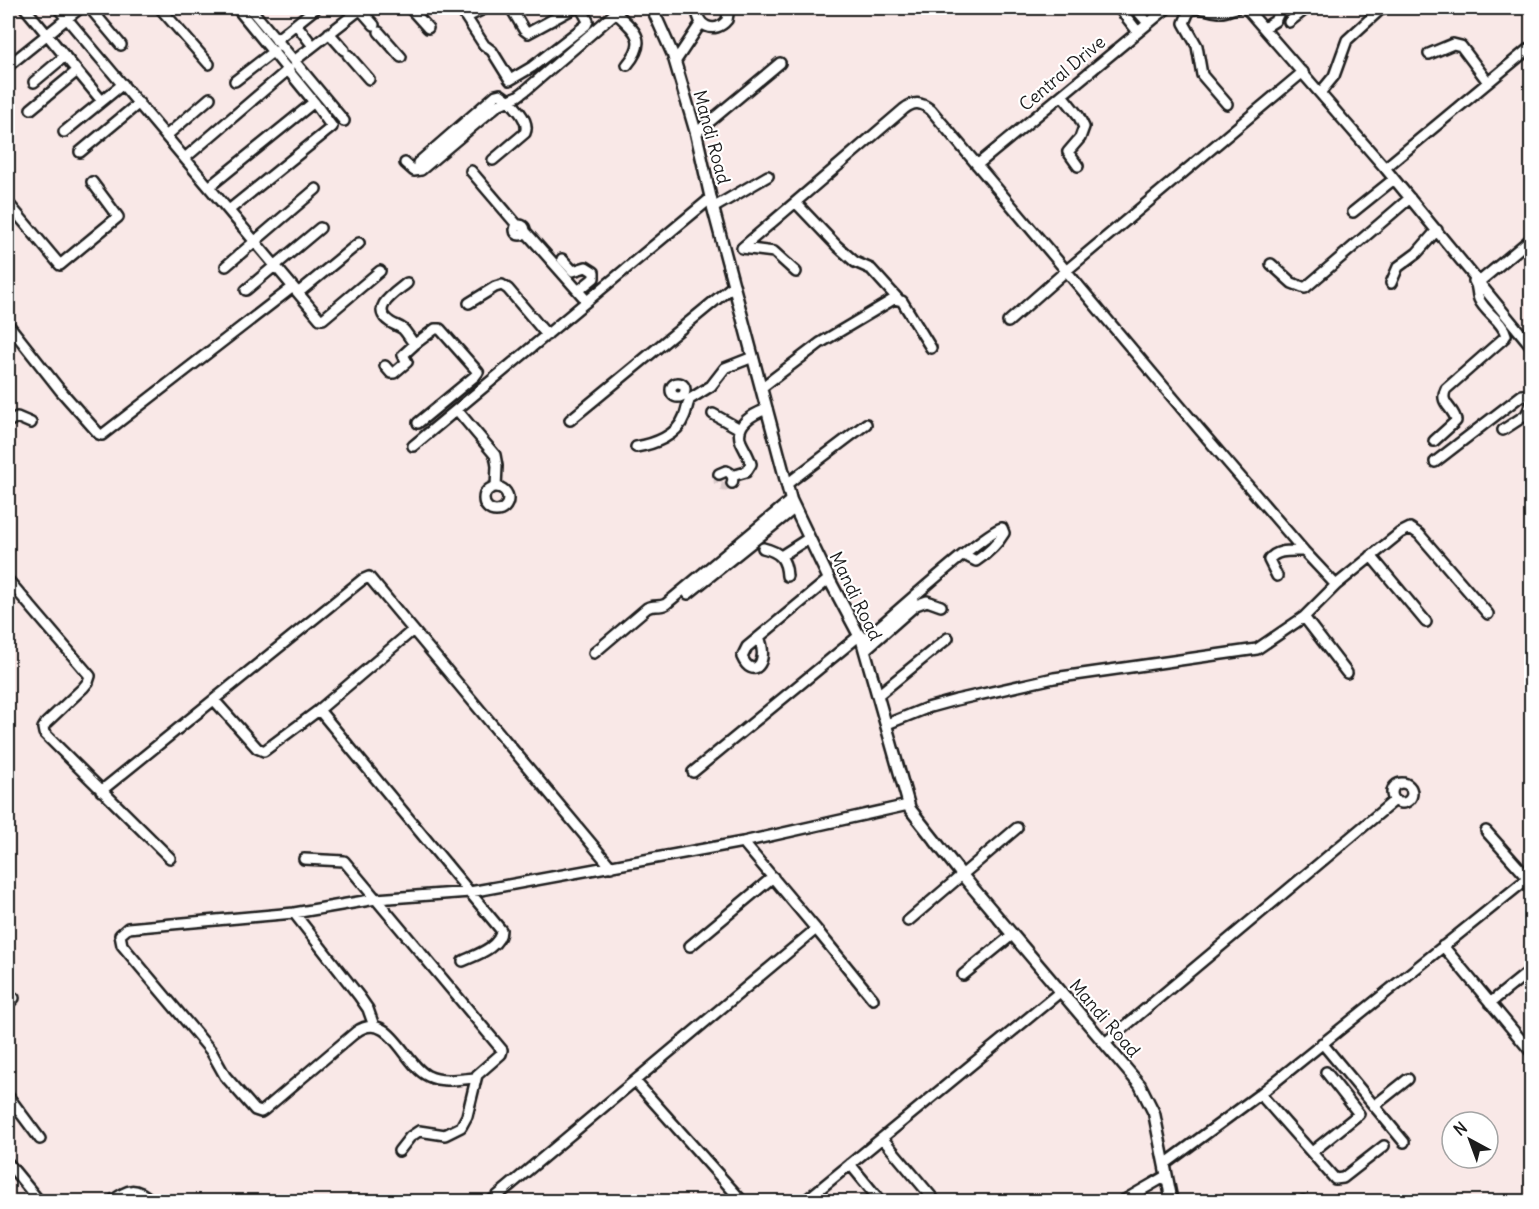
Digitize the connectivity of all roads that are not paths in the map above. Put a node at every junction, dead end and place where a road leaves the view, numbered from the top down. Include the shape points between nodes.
1 (24, 8) edge
2 (58, 8) edge
3 (80, 8) edge
4 (90, 8) edge
5 (160, 8) edge
6 (237, 8) edge
7 (250, 8) edge
8 (361, 8) edge
9 (410, 8) edge
10 (460, 8) edge
11 (486, 8) edge
12 (512, 8) edge
13 (574, 8) edge
14 (580, 8) edge
15 (652, 8) edge
16 (698, 8) edge
17 (729, 8) edge
18 (1119, 8) edge
19 (1135, 8) edge
20 (1167, 8) edge
21 (1236, 8) edge
22 (1246, 8) edge
23 (1281, 8) edge
24 (1307, 8) edge
25 (1382, 8) edge
26 (312, 9) edge
27 (619, 10) edge
28 (467, 17) junction
29 (67, 18) junction
30 (701, 22) junction
31 (1289, 22) dead end
32 (1148, 23) junction
33 (296, 24) junction
34 (428, 28) dead end
35 (1264, 28) junction
36 (1138, 32) junction
37 (329, 33) junction
38 (47, 34) junction
39 (276, 40) junction
40 (121, 45) dead end
41 (313, 46) junction
42 (1532, 46) edge
43 (274, 51) junction
44 (1429, 54) dead end
45 (65, 56) junction
46 (401, 57) dead end
47 (675, 62) junction
48 (780, 63) dead end
49 (209, 64) dead end
50 (292, 65) junction
51 (627, 65) dead end
52 (8, 66) edge
53 (77, 71) junction
54 (1303, 72) junction
55 (369, 79) dead end
56 (235, 81) dead end
57 (34, 82) dead end
58 (1488, 82) junction
59 (123, 84) junction
60 (1320, 93) junction
61 (1062, 95) junction
62 (210, 98) dead end
63 (508, 100) junction
64 (102, 101) junction
65 (315, 102) junction
66 (139, 104) junction
67 (1227, 104) dead end
68 (31, 109) dead end
69 (344, 121) dead end
70 (64, 132) dead end
71 (696, 133) junction
72 (166, 136) junction
73 (80, 152) dead end
74 (184, 158) junction
75 (493, 160) dead end
76 (405, 163) dead end
77 (418, 163) dead end
78 (977, 165) junction
79 (1078, 166) dead end
80 (1386, 168) junction
81 (471, 171) dead end
82 (768, 176) dead end
83 (1394, 179) junction
84 (92, 182) dead end
85 (209, 187) junction
86 (316, 189) dead end
87 (1410, 198) junction
88 (8, 203) edge
89 (712, 203) junction
90 (796, 203) junction
91 (229, 210) junction
92 (1353, 212) dead end
93 (320, 228) dead end
94 (1437, 230) junction
95 (1532, 238) edge
96 (255, 241) junction
97 (359, 243) dead end
98 (562, 259) dead end
99 (1271, 264) dead end
100 (226, 266) dead end
101 (275, 266) junction
102 (1468, 268) junction
103 (1067, 270) junction
104 (380, 271) dead end
105 (796, 272) dead end
106 (1479, 282) junction
107 (407, 283) dead end
108 (1391, 284) dead end
109 (734, 285) junction
110 (246, 290) dead end
111 (296, 290) junction
112 (578, 291) junction
113 (898, 299) junction
114 (587, 301) junction
115 (469, 303) dead end
116 (1008, 322) dead end
117 (8, 324) edge
118 (548, 334) junction
119 (415, 344) junction
120 (1532, 347) edge
121 (931, 348) dead end
122 (753, 357) junction
123 (385, 366) dead end
124 (761, 388) junction
125 (1531, 398) edge
126 (767, 409) junction
127 (434, 410) junction
128 (457, 410) junction
129 (713, 414) dead end
130 (570, 420) dead end
131 (444, 421) junction
132 (8, 422) edge
133 (31, 423) dead end
134 (418, 423) dead end
135 (866, 424) dead end
136 (740, 429) junction
137 (1503, 430) dead end
138 (1434, 441) dead end
139 (413, 446) dead end
140 (636, 447) dead end
141 (1435, 462) dead end
142 (719, 474) dead end
143 (787, 484) junction
144 (496, 487) dead end
145 (793, 504) junction
146 (809, 538) junction
147 (763, 548) dead end
148 (1304, 551) junction
149 (964, 555) dead end
150 (781, 556) junction
151 (1371, 556) junction
152 (788, 576) dead end
153 (1277, 576) dead end
154 (829, 579) junction
155 (8, 580) edge
156 (1336, 585) junction
157 (688, 594) dead end
158 (941, 606) dead end
159 (1488, 614) dead end
160 (1304, 617) junction
161 (1426, 622) dead end
162 (413, 630) junction
163 (759, 637) dead end
164 (948, 638) dead end
165 (862, 642) junction
166 (594, 653) dead end
167 (1347, 673) dead end
168 (878, 694) junction
169 (214, 700) junction
170 (319, 710) junction
171 (887, 724) junction
172 (693, 772) dead end
173 (101, 791) junction
174 (1395, 800) dead end
175 (908, 805) junction
176 (1017, 828) dead end
177 (1486, 831) dead end
178 (743, 842) junction
179 (170, 858) dead end
180 (304, 859) dead end
181 (611, 867) junction
182 (962, 875) junction
183 (1530, 876) edge
184 (773, 877) junction
185 (470, 892) junction
186 (376, 899) junction
187 (294, 914) junction
188 (908, 921) dead end
189 (816, 929) junction
190 (1012, 935) junction
191 (690, 946) dead end
192 (1443, 946) junction
193 (463, 962) dead end
194 (1532, 974) edge
195 (963, 975) dead end
196 (1060, 992) junction
197 (873, 999) dead end
198 (1490, 1003) junction
199 (374, 1026) junction
200 (1105, 1043) junction
201 (1322, 1043) junction
202 (1532, 1053) edge
203 (1326, 1072) dead end
204 (476, 1078) junction
205 (1408, 1079) dead end
206 (635, 1081) junction
207 (1260, 1094) junction
208 (8, 1096) edge
209 (1374, 1106) junction
210 (882, 1138) junction
211 (40, 1139) dead end
212 (1404, 1142) dead end
213 (1384, 1146) dead end
214 (399, 1151) dead end
215 (1312, 1152) junction
216 (8, 1162) edge
217 (850, 1164) junction
218 (1165, 1164) junction
219 (1166, 1176) junction
220 (152, 1201) edge
221 (40, 1202) edge
222 (111, 1202) edge
223 (490, 1202) edge
224 (743, 1202) edge
225 (804, 1202) edge
226 (881, 1202) edge
227 (936, 1202) edge
228 (1121, 1202) edge
229 (1172, 1202) edge

1 - 38 street
2 - 29 street
3 - 29 street
4 - 40 street
5 - 49 street
6 - 43 street
7 - 39 street
8 - 37 street
8 - 46 street
9 - 34 street
10 - 28 street
11 - 28 street
12 - 13 street via 528,33
14 - 28 street via 588,21 586,26 510,80
15 - 47 street, Mandi Road
16 - 30 street
17 - 30 street via 727,20 720,27 710,28
18 - 36 street
19 - 32 street
20 - 32 street, Central Drive
21 - 67 street via 1218,12 1194,8 1184,23 1197,46 1202,75
22 - 35 street
23 - 35 street via 1275,21
24 - 31 street
25 - 60 street via 1347,40 1334,76
26 - 33 street
27 - 51 street via 638,36 637,52
27 - 63 street via 526,90
29 - 38 street
29 - 59 street
30 - 47 street
32 - 36 street, Central Drive
33 - 39 street
33 - 41 street
35 - 54 street
36 - 61 street, Central Drive
37 - 41 street
37 - 55 street
38 - 45 street
38 - 52 street
39 - 50 street
41 - 50 street
42 - 58 street
43 - 50 street
43 - 56 street
44 - 58 street via 1453,44 1461,46
45 - 53 street
45 - 57 street
47 - 71 street, Mandi Road
48 - 71 street
50 - 65 street
50 - 69 street
50 - 74 street
53 - 64 street
53 - 68 street
54 - 60 street
54 - 103 street
58 - 80 street
59 - 64 street
59 - 66 street
60 - 80 street
61 - 78 street, Central Drive
61 - 79 street via 1084,128 1068,152
62 - 72 street
63 - 75 street via 527,128
63 - 76 street via 421,170 414,171
63 - 77 street via 496,95
64 - 70 street
65 - 85 street
65 - 91 street via 332,128
66 - 72 street
66 - 73 street
71 - 89 street, Mandi Road
72 - 74 street
74 - 85 street
78 - 90 street via 931,110 919,103 904,109
78 - 103 street
80 - 83 street
81 - 112 street
82 - 89 street
83 - 87 street
83 - 92 street
84 - 88 street via 118,217 60,265
85 - 91 street
86 - 96 street
87 - 94 street
87 - 99 street via 1305,288 1292,283
89 - 109 street, Mandi Road
89 - 114 street
90 - 105 street via 742,248 774,252
90 - 113 street via 855,262 871,269
91 - 96 street
93 - 101 street
94 - 102 street
94 - 108 street via 1417,254 1398,267
95 - 106 street
96 - 100 street
96 - 101 street
97 - 111 street
98 - 112 street via 573,271 586,267 594,272 594,278
101 - 110 street
101 - 111 street
102 - 106 street
102 - 138 street via 1478,287 1479,300 1506,335 1446,389 1442,397 1456,421
103 - 116 street
103 - 148 street
104 - 111 street via 321,320
106 - 120 street
107 - 119 street via 385,301 381,312
109 - 122 street, Mandi Road
109 - 130 street
111 - 117 street via 102,435
112 - 114 street
113 - 121 street
113 - 124 street via 829,337
114 - 118 street
115 - 118 street via 502,285
118 - 128 street
119 - 123 street via 402,355 407,362 398,370 391,373
119 - 127 street via 440,329 478,372
122 - 124 street, Mandi Road
122 - 140 street via 725,368 711,386 687,396 684,419 671,433 656,443
124 - 126 street, Mandi Road
125 - 137 street via 1526,415
125 - 141 street via 1522,395
126 - 136 street via 747,419
126 - 143 street, Mandi Road
127 - 131 street
127 - 134 street
128 - 131 street
128 - 144 street via 495,455
129 - 136 street
131 - 139 street
132 - 133 street via 17,417
135 - 143 street
136 - 142 street via 740,440 751,464 746,472 732,479 726,471
143 - 145 street, Mandi Road
145 - 146 street, Mandi Road
145 - 157 street
145 - 166 street via 666,604 647,608
146 - 150 street
146 - 154 street, Mandi Road
147 - 150 street
148 - 153 street via 1273,555 1269,560
148 - 156 street
149 - 165 street
150 - 152 street
151 - 156 street
151 - 159 street via 1400,533 1413,529
151 - 161 street
154 - 163 street
154 - 165 street, Mandi Road
155 - 173 street via 89,673 88,682 43,728
156 - 160 street
158 - 165 street via 927,601 916,605
160 - 167 street
160 - 171 street via 1251,651 1054,678 956,700
162 - 169 street via 367,577
162 - 170 street
162 - 181 street
164 - 168 street
165 - 168 street, Mandi Road
165 - 172 street
168 - 171 street, Mandi Road
169 - 170 street via 262,751
169 - 173 street
170 - 185 street
171 - 175 street, Mandi Road
173 - 179 street
174 - 200 street
175 - 178 street
175 - 182 street, Mandi Road
176 - 182 street
177 - 183 street
178 - 181 street
178 - 184 street
180 - 186 street via 342,860
181 - 185 street
182 - 188 street
182 - 190 street, Mandi Road
183 - 192 street
184 - 189 street
184 - 191 street
185 - 186 street
185 - 193 street via 501,934 490,947
186 - 187 street
186 - 204 street via 501,1048 501,1054
187 - 199 street via 359,996
187 - 199 street via 128,928 119,937 255,1110 264,1110 356,1032
189 - 197 street
189 - 206 street
190 - 195 street
190 - 196 street, Mandi Road
192 - 198 street
192 - 201 street
194 - 198 street via 1526,974
196 - 200 street, Mandi Road
196 - 210 street
198 - 202 street
199 - 204 street via 388,1033 427,1076 441,1080
200 - 218 street, Mandi Road via 1149,1101
201 - 207 street
201 - 209 street
203 - 215 street via 1359,1114
204 - 214 street via 461,1127 445,1135 419,1131
205 - 209 street
206 - 223 street
206 - 224 street
207 - 215 street
207 - 218 street
208 - 211 street
209 - 212 street
210 - 217 street
210 - 227 street
213 - 215 street via 1343,1178 1335,1179
216 - 221 street
217 - 225 street
217 - 226 street
218 - 219 street, Mandi Road
219 - 228 street
219 - 229 street, Mandi Road
220 - 222 street via 139,1191 130,1190

